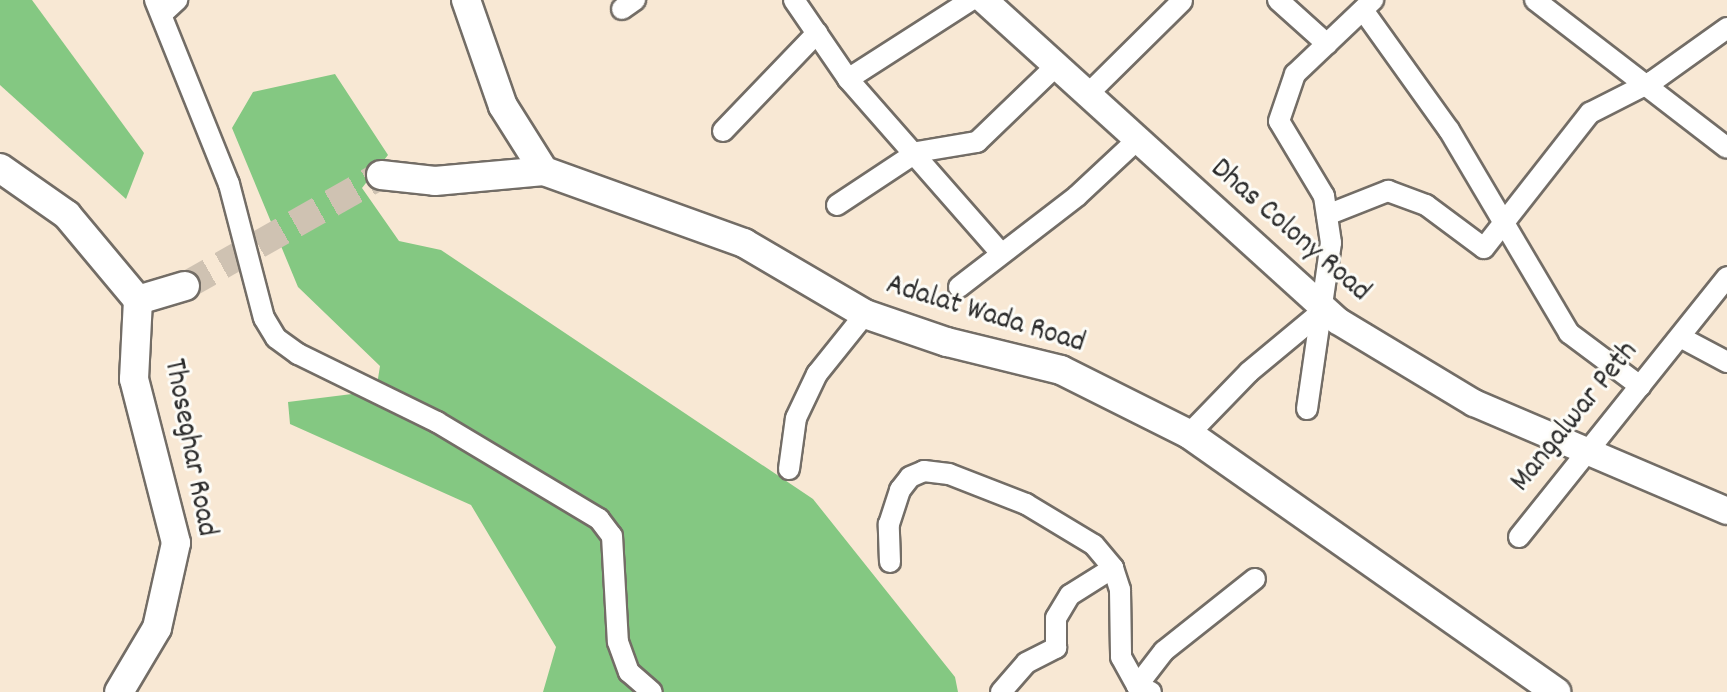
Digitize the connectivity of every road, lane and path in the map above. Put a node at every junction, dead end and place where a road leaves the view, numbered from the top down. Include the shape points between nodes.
1 (466, 0) edge
2 (481, 0) edge
3 (794, 0) edge
4 (971, 0) edge
5 (984, 0) edge
6 (1278, 0) edge
7 (1535, 0) edge
8 (1182, 1) edge
9 (165, 5) edge
10 (1368, 5) edge
11 (1727, 28) edge
12 (817, 33) junction
13 (479, 38) junction
14 (1327, 44) junction
15 (1054, 68) junction
16 (848, 79) junction
17 (1642, 86) junction
18 (1086, 96) junction
19 (723, 131) dead end
20 (1136, 141) junction
21 (1727, 148) edge
22 (917, 152) junction
23 (0, 168) edge
24 (544, 171) junction
25 (381, 175) tunnel mouth
26 (837, 205) dead end
27 (1327, 215) junction
28 (1505, 221) junction
29 (1001, 253) junction
30 (1727, 277) edge
31 (185, 286) tunnel mouth
32 (959, 287) dead end
33 (138, 300) junction
34 (1325, 309) junction
35 (865, 314) junction
36 (1680, 337) junction
37 (1727, 362) edge
38 (1640, 386) junction
39 (1307, 409) dead end
40 (1189, 434) junction
41 (1590, 450) junction
42 (789, 469) dead end
43 (1727, 511) edge
44 (1519, 537) dead end
45 (890, 562) dead end
46 (1113, 568) junction
47 (1255, 579) dead end
48 (1144, 689) edge
49 (119, 692) edge
50 (652, 692) edge
51 (1001, 692) edge
52 (1556, 692) edge

1 - 13 main road
2 - 13 street
3 - 12 street
4 - 16 street
5 - 15 street, Dhas Colony Road
6 - 14 street
7 - 17 street
8 - 18 street
9 - 50 street via 229,184 264,318 276,338 298,354 437,422 599,519 612,536 618,642 629,672
10 - 14 street
10 - 28 street
11 - 17 street
12 - 16 street
12 - 19 street
13 - 24 main road via 503,106
14 - 27 street via 1295,74 1279,121 1324,196
15 - 18 street, Dhas Colony Road
15 - 22 street via 977,142
16 - 22 street
17 - 21 street
17 - 28 street via 1590,113
18 - 20 street, Dhas Colony Road
20 - 29 street via 1077,196
20 - 34 street, Dhas Colony Road
22 - 26 street
22 - 29 street
23 - 33 main road via 67,215
24 - 25 main road, Adalat Wada Road via 435,181
24 - 35 main road, Adalat Wada Road via 744,243
27 - 28 street via 1388,191 1426,205 1484,248
27 - 34 street via 1331,243
28 - 38 street via 1569,333
29 - 32 street
30 - 36 street, Mangalwar Peth
31 - 33 main road
33 - 49 main road, Thoseghar Road via 134,379 176,543 157,628
34 - 39 street
34 - 40 street via 1249,372
34 - 41 street, Dhas Colony Road via 1474,403
35 - 40 main road, Adalat Wada Road via 947,342 1061,370
35 - 42 street via 796,418
36 - 37 street, Mangalwar Peth
36 - 38 street, Mangalwar Peth
38 - 41 street, Mangalwar Peth
40 - 52 main road, Adalat Wada Road
41 - 43 street, Dhas Colony Road
41 - 44 street, Mangalwar Peth
45 - 46 street via 889,524 900,490 924,471 949,474 1026,504 1094,545
46 - 48 street via 1120,590 1121,657
46 - 51 street via 1070,595 1056,618 1056,648 1026,663
47 - 48 street via 1164,651

